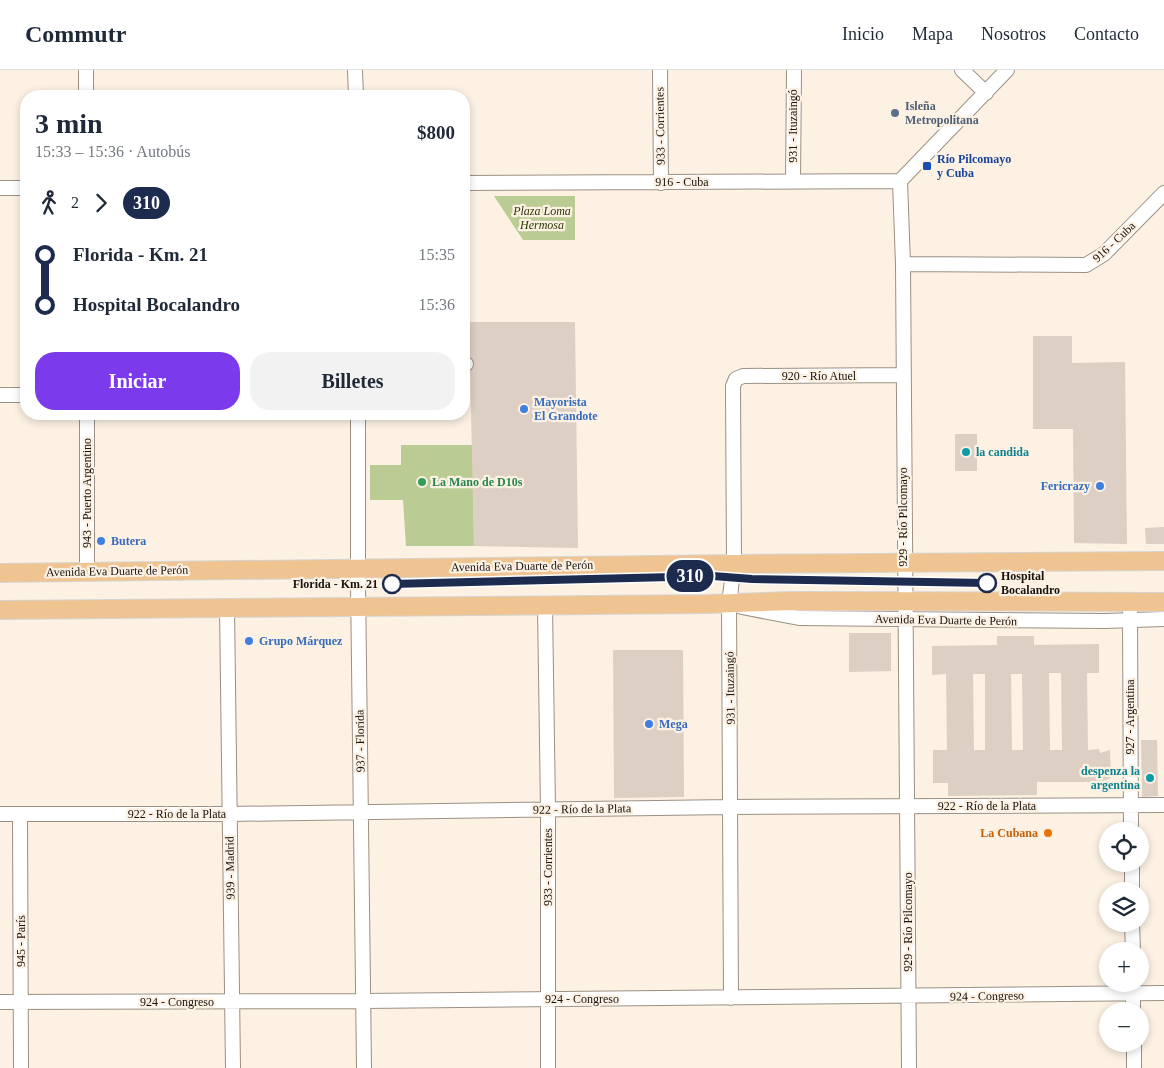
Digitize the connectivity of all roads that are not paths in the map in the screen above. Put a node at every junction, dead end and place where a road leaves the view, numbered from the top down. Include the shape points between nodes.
1 (86, 70) edge
2 (356, 70) edge
3 (660, 70) edge
4 (794, 70) edge
5 (962, 70) edge
6 (1008, 70) edge
7 (86, 90) edge
8 (356, 90) edge
9 (986, 93) junction
10 (793, 181) junction
11 (900, 181) junction
12 (661, 182) junction
13 (470, 183) edge
14 (0, 188) edge
15 (20, 188) edge
16 (1164, 193) edge
17 (903, 264) junction
18 (903, 375) junction
19 (736, 379) joint
20 (0, 395) edge
21 (20, 395) edge
22 (87, 420) edge
23 (358, 420) edge
24 (1164, 561) edge
25 (904, 562) junction
26 (734, 568) junction
27 (358, 569) junction
28 (86, 572) junction
29 (0, 573) edge
30 (904, 601) junction
31 (1164, 602) edge
32 (1130, 603) junction
33 (729, 604) junction
34 (359, 606) junction
35 (545, 606) junction
36 (227, 608) junction
37 (0, 610) edge
38 (904, 619) junction
39 (1164, 619) edge
40 (1130, 621) junction
41 (908, 806) junction
42 (1131, 806) junction
43 (1164, 806) edge
44 (731, 807) junction
45 (548, 810) junction
46 (361, 812) junction
47 (0, 814) edge
48 (229, 814) junction
49 (20, 815) junction
50 (1131, 822) edge
51 (1099, 990) edge
52 (1149, 992) edge
53 (1164, 994) edge
54 (909, 997) junction
55 (731, 998) junction
56 (546, 1000) junction
57 (364, 1001) junction
58 (0, 1002) edge
59 (21, 1002) junction
60 (232, 1002) junction
61 (1134, 1052) edge
62 (21, 1068) edge
63 (233, 1068) edge
64 (364, 1068) edge
65 (548, 1068) edge
66 (909, 1068) edge
67 (1134, 1068) edge

1 - 7 street
2 - 8 street
3 - 12 street, 933 - Corrientes
4 - 10 street, 931 - Ituzaingó
5 - 9 street
6 - 9 street
9 - 11 street
10 - 11 street, 916 - Cuba
10 - 12 street, 916 - Cuba
11 - 17 street, 929 - Río Pilcomayo
12 - 13 street, 916 - Cuba
14 - 15 street
16 - 17 street, 916 - Cuba via 1104,254 1086,265
17 - 18 street, 929 - Río Pilcomayo
18 - 19 street, 920 - Río Atuel via 742,376
18 - 25 street, 929 - Río Pilcomayo
19 - 26 street, 931 - Ituzaingó via 732,392
20 - 21 street
22 - 28 street, 943 - Puerto Argentino
23 - 27 street, 937 - Florida
24 - 25 main road
25 - 26 main road, Avenida Eva Duarte de Perón via 820,563 795,570
25 - 30 street, 929 - Río Pilcomayo
26 - 27 main road, Avenida Eva Duarte de Perón
26 - 33 street, 931 - Ituzaingó
27 - 28 main road, Avenida Eva Duarte de Perón
27 - 34 street, 937 - Florida
28 - 29 main road, Avenida Eva Duarte de Perón
30 - 32 main road, Avenida Eva Duarte de Perón
30 - 33 main road, Avenida Eva Duarte de Perón
30 - 38 street, 929 - Río Pilcomayo
31 - 32 main road, Avenida Eva Duarte de Perón
32 - 40 street, 927 - Argentina
33 - 35 main road, Avenida Eva Duarte de Perón
33 - 38 street, Avenida Eva Duarte de Perón via 799,618
33 - 44 street, 931 - Ituzaingó
34 - 35 main road, Avenida Eva Duarte de Perón
34 - 36 main road, Avenida Eva Duarte de Perón
34 - 46 street, 937 - Florida
35 - 45 street, 933 - Corrientes
36 - 37 main road, Avenida Eva Duarte de Perón
36 - 48 street, 939 - Madrid
38 - 40 street, Avenida Eva Duarte de Perón
38 - 41 street, 929 - Río Pilcomayo
39 - 40 street, Avenida Eva Duarte de Perón
40 - 42 street, 927 - Argentina
41 - 42 street, 922 - Río de la Plata
41 - 44 street, 922 - Río de la Plata
41 - 54 street, 929 - Río Pilcomayo
42 - 43 street, 922 - Río de la Plata
42 - 50 street, 927 - Argentina
44 - 45 street, 922 - Río de la Plata
44 - 55 street, 931 - Ituzaingó
45 - 46 street, 922 - Río de la Plata
45 - 56 street, 933 - Corrientes
46 - 48 street, 922 - Río de la Plata
46 - 57 street, 937 - Florida
47 - 49 street, 922 - Río de la Plata
48 - 49 street, 922 - Río de la Plata
48 - 60 street, 939 - Madrid
49 - 59 street, 945 - París
51 - 54 street, 924 - Congreso
52 - 53 street, 924 - Congreso
54 - 55 street, 924 - Congreso
54 - 66 street, 929 - Río Pilcomayo
55 - 56 street, 924 - Congreso
56 - 57 street, 924 - Congreso
56 - 65 street, 933 - Corrientes
57 - 60 street, 924 - Congreso
57 - 64 street, 937 - Florida
58 - 59 street, 924 - Congreso
59 - 60 street, 924 - Congreso
59 - 62 street, 945 - París
60 - 63 street, 939 - Madrid
61 - 67 street

